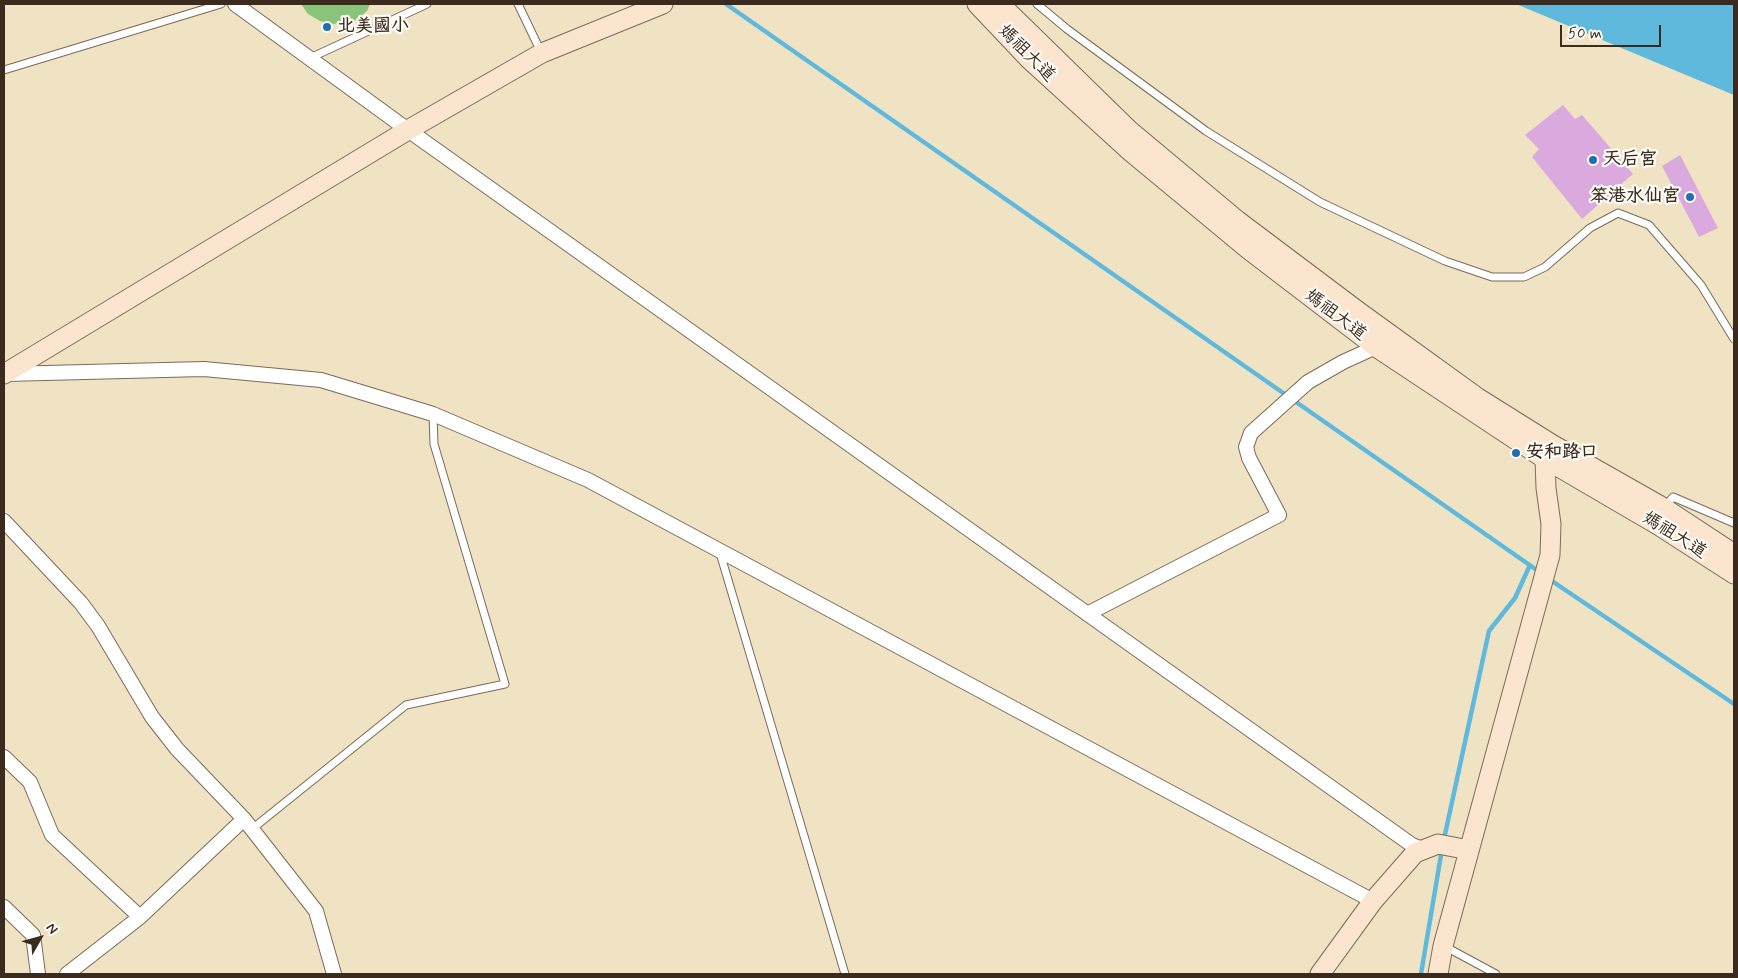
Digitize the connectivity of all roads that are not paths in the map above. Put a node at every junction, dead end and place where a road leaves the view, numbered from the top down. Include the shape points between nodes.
1 (220, 4) edge
2 (235, 4) edge
3 (427, 4) edge
4 (518, 4) edge
5 (662, 4) edge
6 (977, 4) edge
7 (1000, 4) edge
8 (1037, 4) edge
9 (542, 53) junction
10 (310, 58) junction
11 (4, 70) edge
12 (408, 130) junction
13 (1381, 339) junction
14 (1734, 339) edge
15 (4, 374) edge
16 (433, 414) junction
17 (1549, 452) junction
18 (1661, 517) junction
19 (4, 521) edge
20 (1734, 522) edge
21 (720, 550) junction
22 (1734, 554) edge
23 (1734, 574) edge
24 (1087, 614) junction
25 (4, 757) edge
26 (248, 824) junction
27 (1423, 849) junction
28 (1469, 850) junction
29 (1373, 901) junction
30 (4, 907) edge
31 (140, 917) junction
32 (1444, 946) junction
33 (38, 974) edge
34 (67, 974) edge
35 (334, 974) edge
36 (845, 974) edge
37 (1320, 974) edge
38 (1438, 974) edge
39 (1496, 974) edge

1 - 11 lane
2 - 10 street
3 - 10 lane
4 - 9 lane
5 - 9 main road
6 - 13 main road, 媽祖大道 via 1029,59 1132,152 1248,249
7 - 13 main road, 媽祖大道 via 1129,130
8 - 14 lane via 1206,131 1320,202 1445,261 1492,277 1524,277 1545,267 1590,228 1618,213 1649,225 1701,285
9 - 12 main road
10 - 12 street
12 - 15 main road
12 - 24 street
13 - 17 main road, 媽祖大道 via 1478,398
13 - 24 street via 1308,382 1251,433 1246,447 1249,458 1279,514
15 - 16 street via 204,369 321,380
16 - 21 street via 588,480
16 - 26 lane via 434,444 506,684 406,705
17 - 18 main road, 媽祖大道
17 - 28 main road via 1546,488 1551,524 1550,555
18 - 20 lane via 1673,497
18 - 22 main road, 媽祖大道
18 - 23 main road, 媽祖大道
19 - 26 street via 81,603 152,717 177,749
21 - 29 street
21 - 36 lane
24 - 27 street via 1412,845
25 - 31 street via 30,782 52,835
26 - 31 street
26 - 35 street via 316,911
27 - 28 main road via 1438,844
27 - 29 main road via 1415,853
28 - 32 main road
29 - 37 main road
30 - 33 street via 33,935
31 - 34 street
32 - 38 main road
32 - 39 lane

